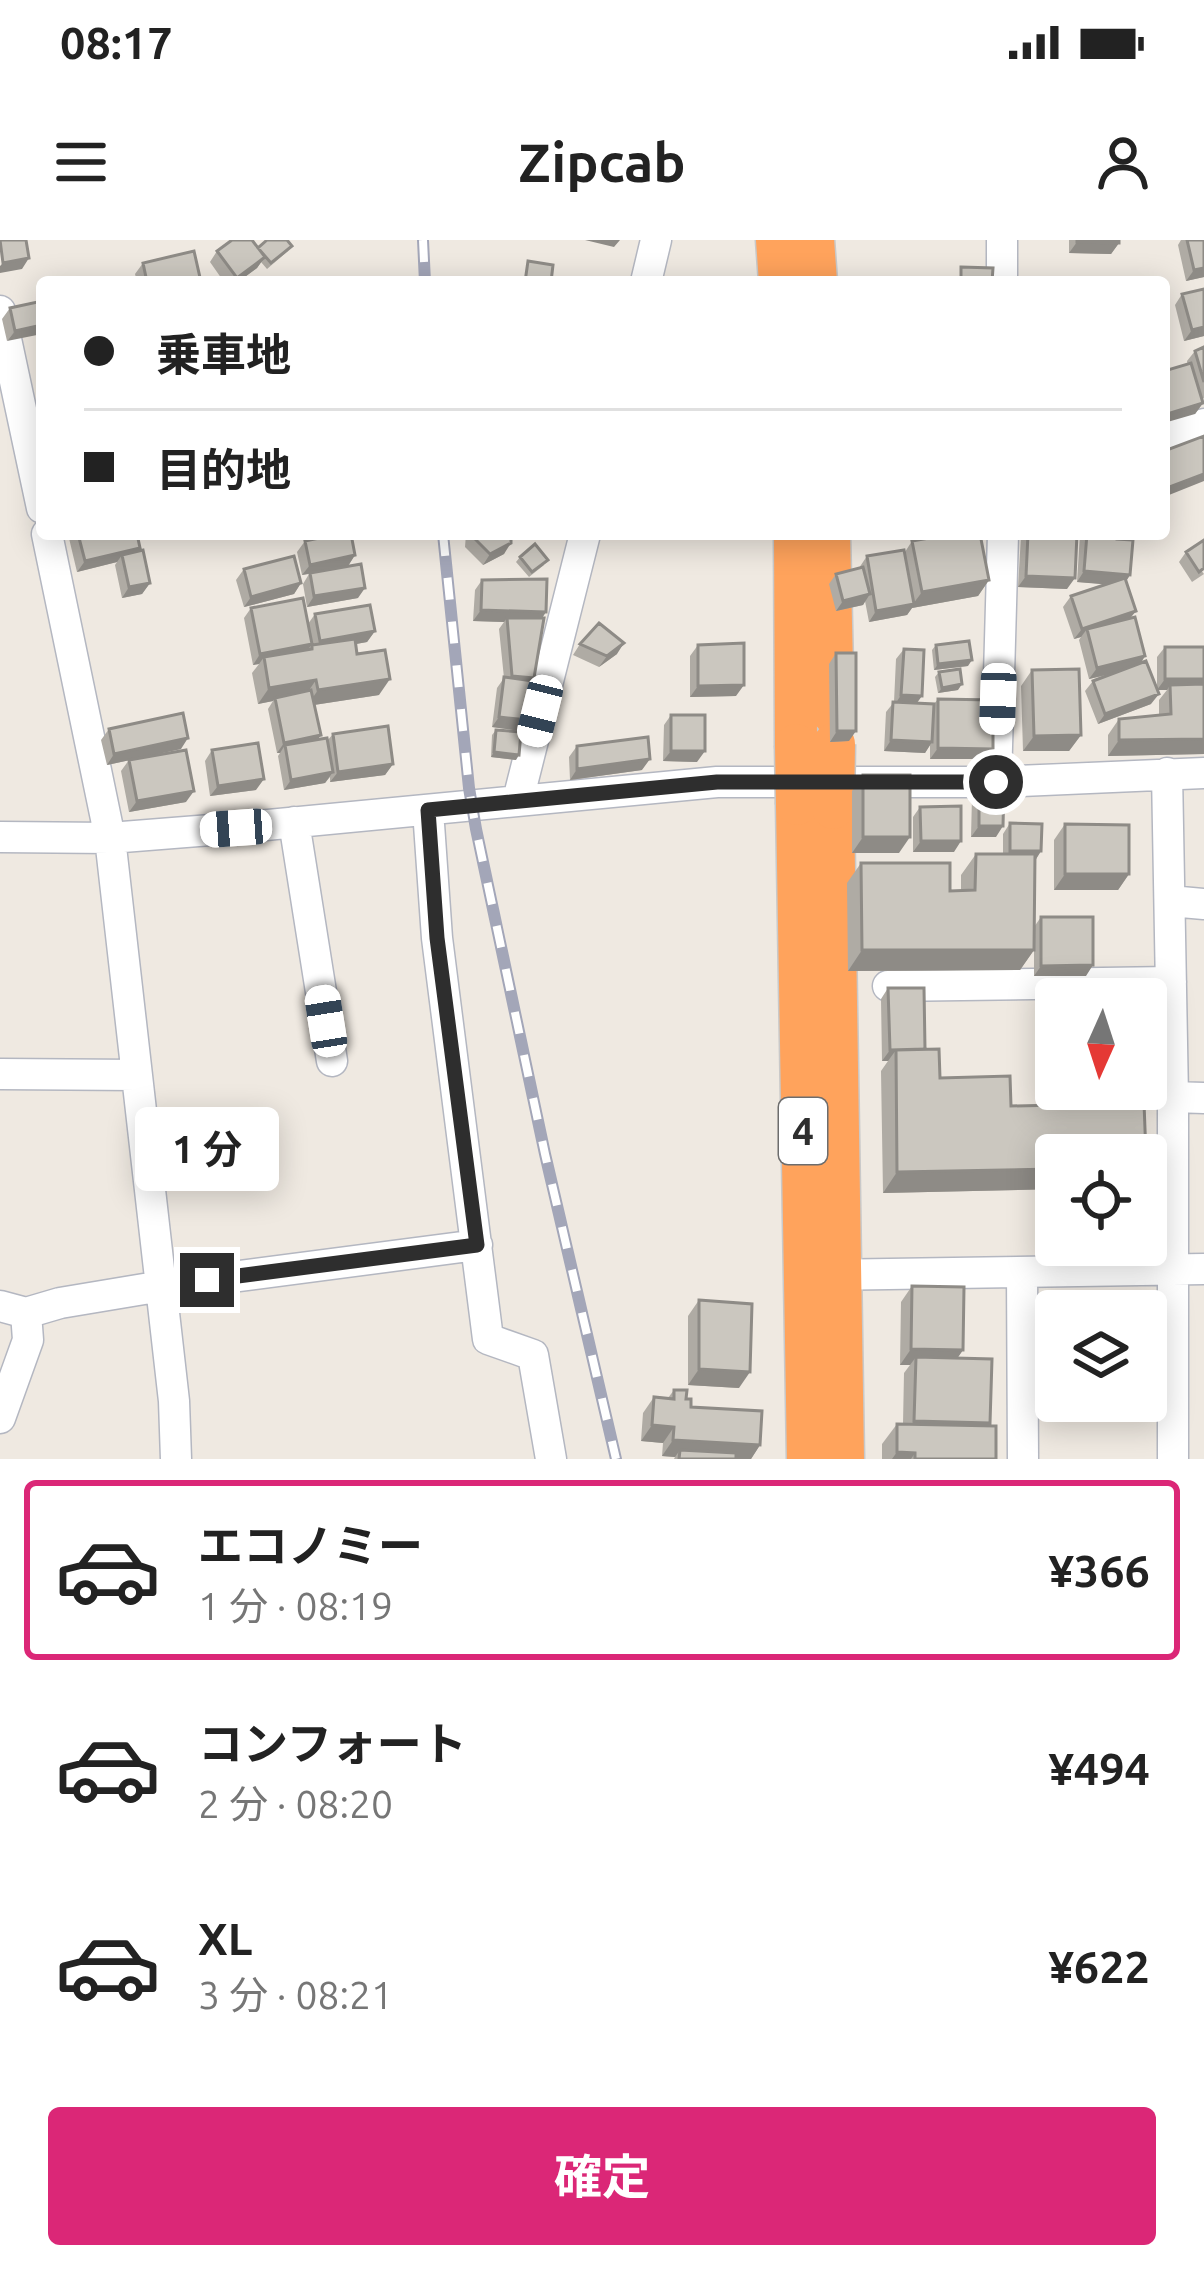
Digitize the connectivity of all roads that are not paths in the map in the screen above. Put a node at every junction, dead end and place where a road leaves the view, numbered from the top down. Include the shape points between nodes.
1 (656, 240) edge
2 (777, 240) edge
3 (813, 240) edge
4 (1002, 240) edge
5 (647, 276) edge
6 (780, 276) edge
7 (816, 276) edge
8 (1002, 276) edge
9 (0, 311) edge
10 (1204, 424) edge
11 (1170, 434) edge
12 (36, 480) edge
13 (48, 540) edge
14 (583, 540) edge
15 (796, 540) edge
16 (829, 540) edge
17 (1003, 540) edge
18 (815, 745) junction
19 (1167, 773) junction
20 (1204, 773) edge
21 (996, 782) junction
22 (518, 800) junction
23 (428, 810) junction
24 (294, 822) junction
25 (0, 837) edge
26 (110, 838) junction
27 (1169, 901) junction
28 (1204, 904) edge
29 (1171, 982) junction
30 (888, 986) edge
31 (332, 1061) dead end
32 (0, 1074) edge
33 (137, 1075) junction
34 (1188, 1098) edge
35 (477, 1245) junction
36 (1189, 1269) edge
37 (1022, 1272) junction
38 (824, 1275) junction
39 (162, 1286) junction
40 (13, 1309) edge
41 (0, 1418) edge
42 (176, 1459) edge
43 (551, 1459) edge
44 (808, 1459) edge
45 (843, 1459) edge
46 (1024, 1459) edge
47 (1173, 1459) edge

1 - 5 street
2 - 6 highway
3 - 7 highway
4 - 8 street
9 - 12 street
10 - 11 street
13 - 26 street
14 - 22 street
15 - 18 highway, 4
16 - 18 highway, 4
17 - 21 street
18 - 38 highway, 4, bridge
19 - 20 street
19 - 21 street
19 - 27 street
21 - 22 street via 717,782
22 - 23 street
23 - 24 street
23 - 35 street
24 - 26 street
24 - 31 street
25 - 26 street
26 - 33 street
27 - 28 street
27 - 29 street
29 - 30 street
29 - 34 street
32 - 33 street
33 - 39 street
34 - 36 street
35 - 39 street
35 - 43 street via 488,1339 533,1355
36 - 37 street
36 - 47 street
37 - 38 street
37 - 46 street
38 - 44 highway, 4
38 - 45 highway, 4
39 - 40 street
39 - 42 street
40 - 41 street via 28,1340

